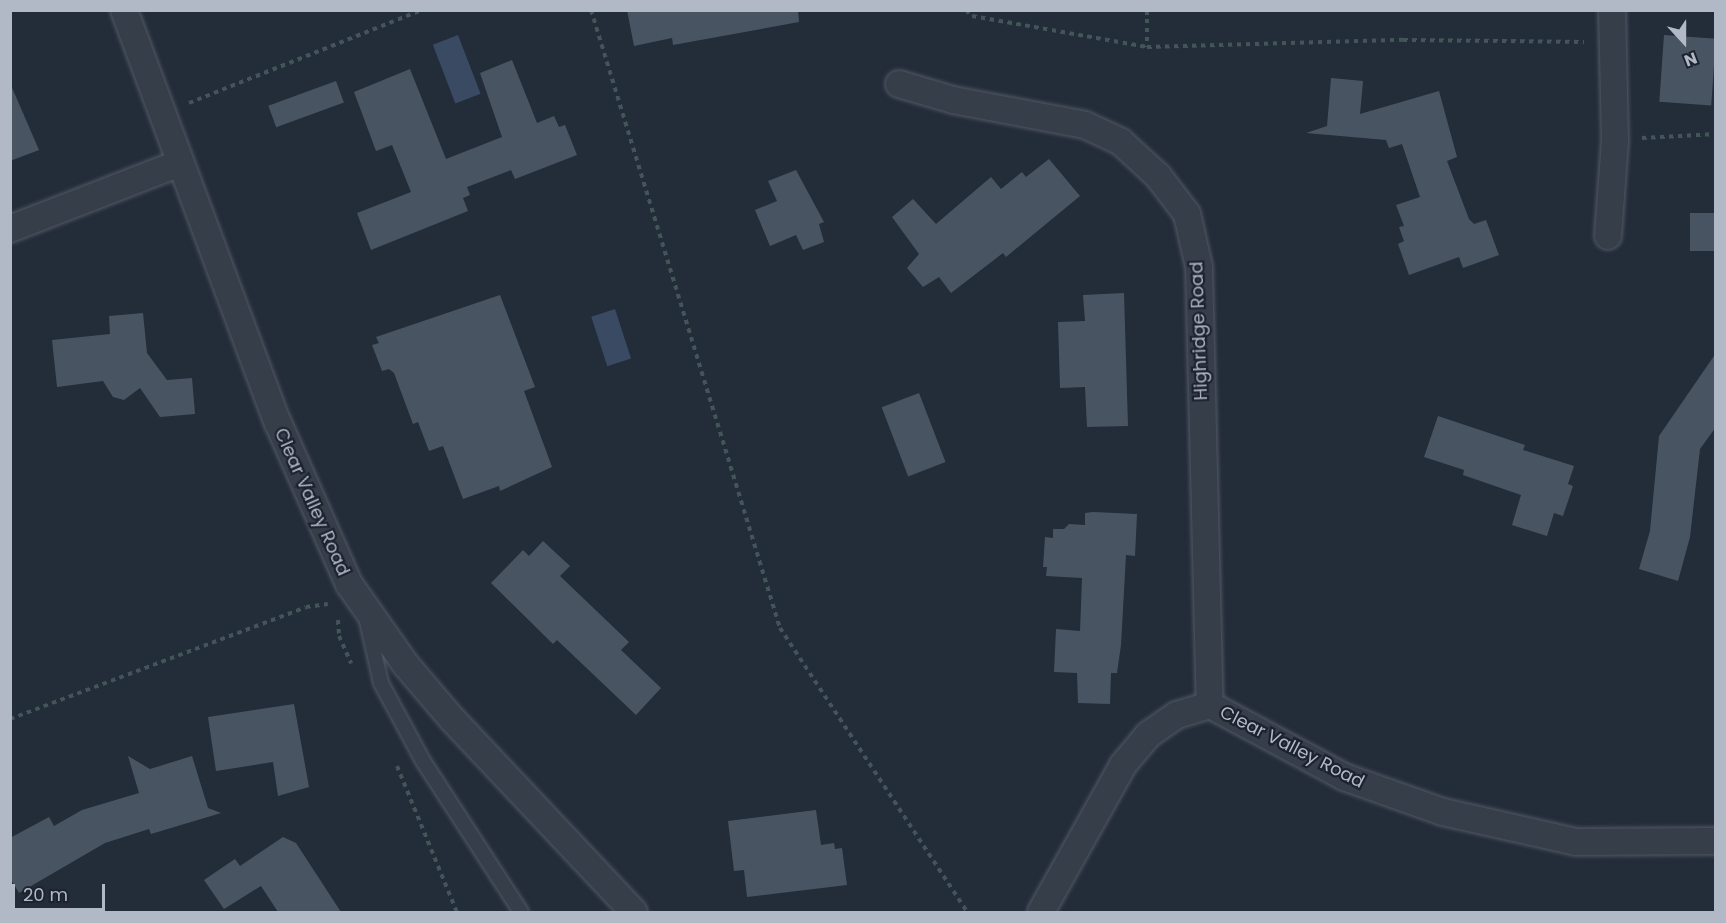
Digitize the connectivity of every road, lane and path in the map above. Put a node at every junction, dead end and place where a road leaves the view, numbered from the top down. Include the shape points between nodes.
1 (124, 10) edge
2 (422, 10) edge
3 (591, 10) edge
4 (966, 10) edge
5 (1147, 10) edge
6 (1612, 10) edge
7 (1613, 42) junction
8 (1147, 47) junction
9 (899, 84) dead end
10 (161, 115) junction
11 (1716, 134) edge
12 (1615, 140) junction
13 (178, 164) junction
14 (10, 229) edge
15 (1608, 236) dead end
16 (336, 603) dead end
17 (364, 606) junction
18 (1209, 705) junction
19 (10, 719) edge
20 (1716, 841) edge
21 (521, 912) edge
22 (634, 912) edge
23 (967, 912) edge
24 (1041, 912) edge

1 - 10 street, Clear Valley Road
2 - 10 path
3 - 23 path via 780,628
4 - 8 path via 972,16
5 - 8 path
6 - 7 street
7 - 8 path via 1403,40
7 - 12 street
9 - 18 street, Highridge Road via 953,100 1085,125 1121,142 1158,176 1187,214 1199,267
10 - 13 street, Clear Valley Road
11 - 12 path
12 - 15 street
13 - 14 street
13 - 17 street, Clear Valley Road via 278,423 349,584
16 - 19 path via 306,607
17 - 21 lane via 381,683 423,761
17 - 22 street, Clear Valley Road via 406,665 452,719 576,855
18 - 20 street, Clear Valley Road via 1344,777 1443,812 1576,842
18 - 24 street, Clear Valley Road via 1177,715 1148,735 1122,765

